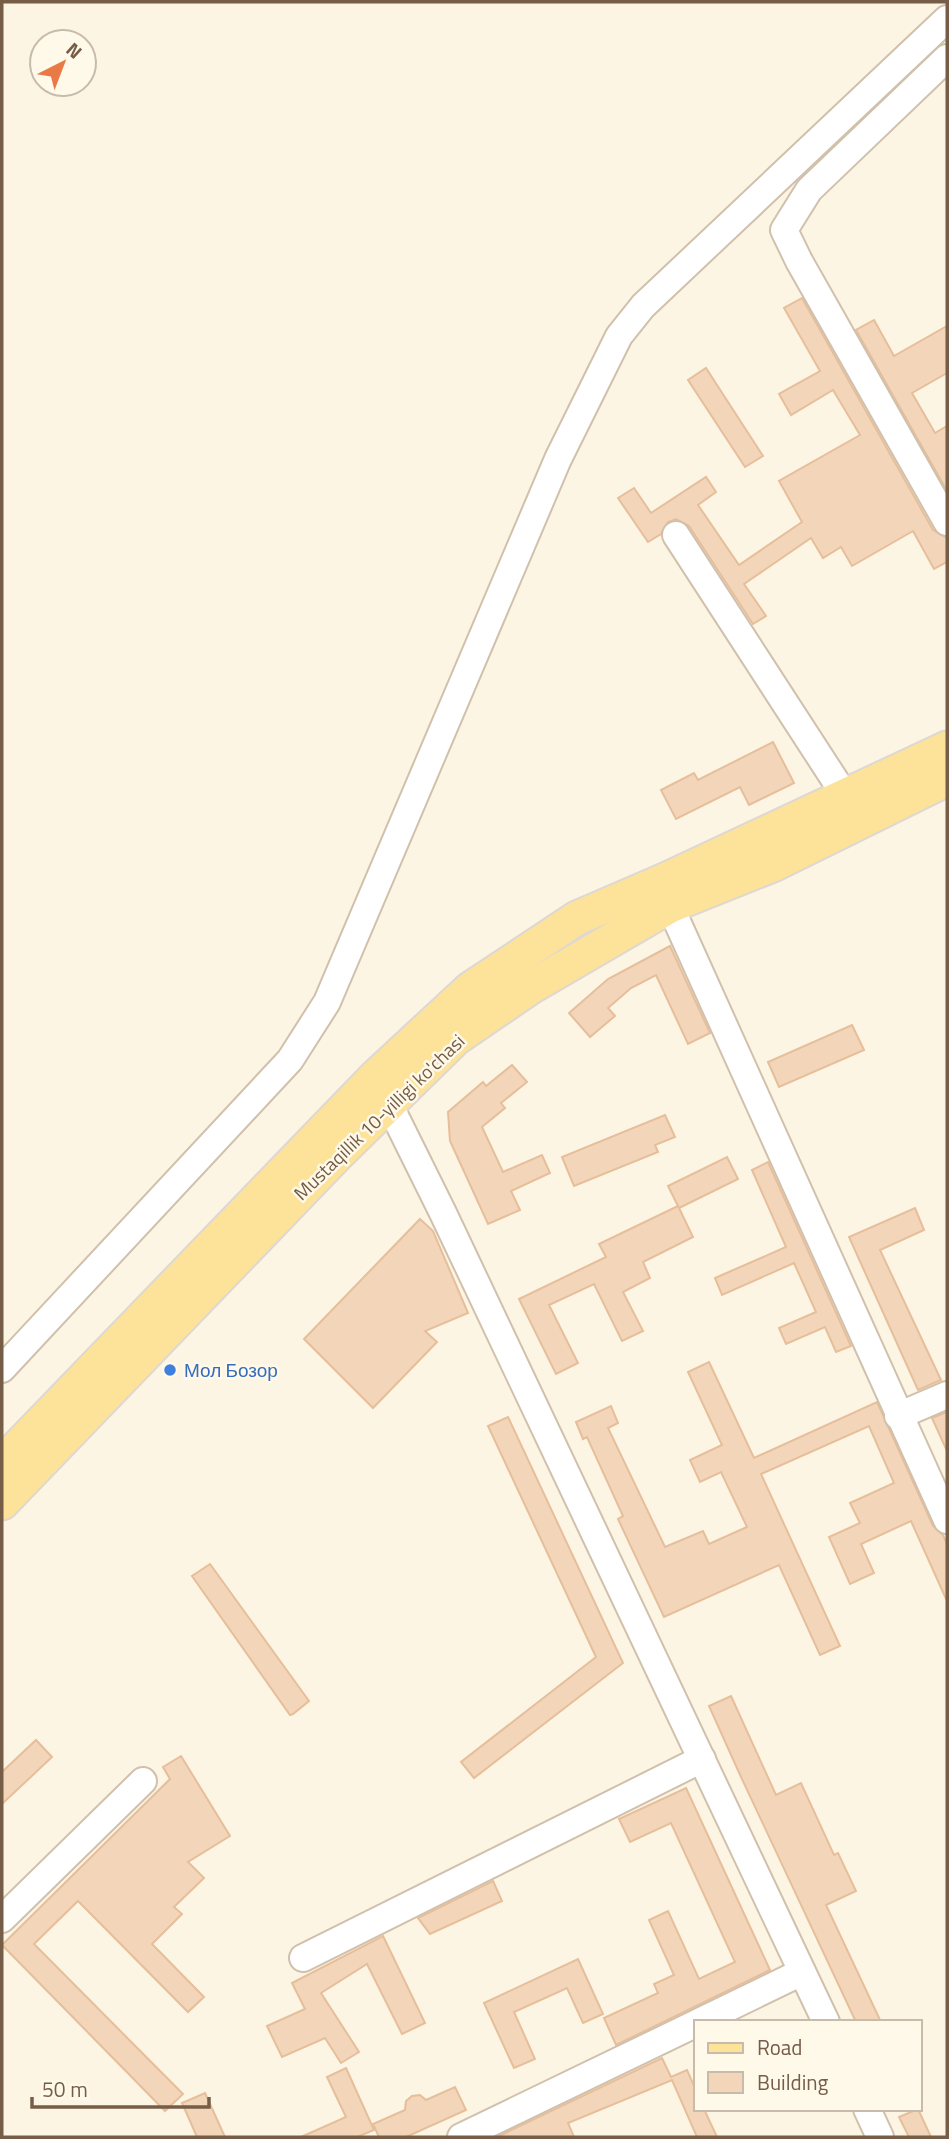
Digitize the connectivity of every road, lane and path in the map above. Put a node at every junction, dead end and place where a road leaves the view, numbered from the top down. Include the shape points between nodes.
1 (947, 19) edge
2 (947, 58) edge
3 (947, 522) edge
4 (676, 535) dead end
5 (947, 748) edge
6 (947, 779) edge
7 (844, 794) junction
8 (670, 906) junction
9 (382, 1091) junction
10 (2, 1369) edge
11 (947, 1395) edge
12 (898, 1416) junction
13 (2, 1463) edge
14 (2, 1503) edge
15 (947, 1520) edge
16 (702, 1759) junction
17 (143, 1781) dead end
18 (2, 1919) edge
19 (303, 1958) dead end
20 (802, 1972) junction
21 (703, 2020) edge
22 (825, 2020) edge
23 (694, 2024) edge
24 (868, 2111) edge
25 (461, 2137) edge
26 (880, 2137) edge

1 - 10 street via 643,306 619,336 558,459 327,1002 290,1060
2 - 3 street via 809,190 784,230
4 - 7 street
5 - 7 main road, Mustaqillik 10-yilligi ko'chasi
6 - 8 main road, Mustaqillik 10-yilligi ko'chasi via 775,864
7 - 9 main road, Mustaqillik 10-yilligi ko'chasi via 577,918 470,989
8 - 9 main road, Mustaqillik 10-yilligi ko'chasi via 543,980
8 - 12 street
9 - 13 main road, Mustaqillik 10-yilligi ko'chasi
9 - 14 main road, Mustaqillik 10-yilligi ko'chasi
9 - 16 street
11 - 12 street
12 - 15 street
16 - 19 street
16 - 20 street
17 - 18 street
20 - 21 street
20 - 22 street
23 - 25 street
24 - 26 street

